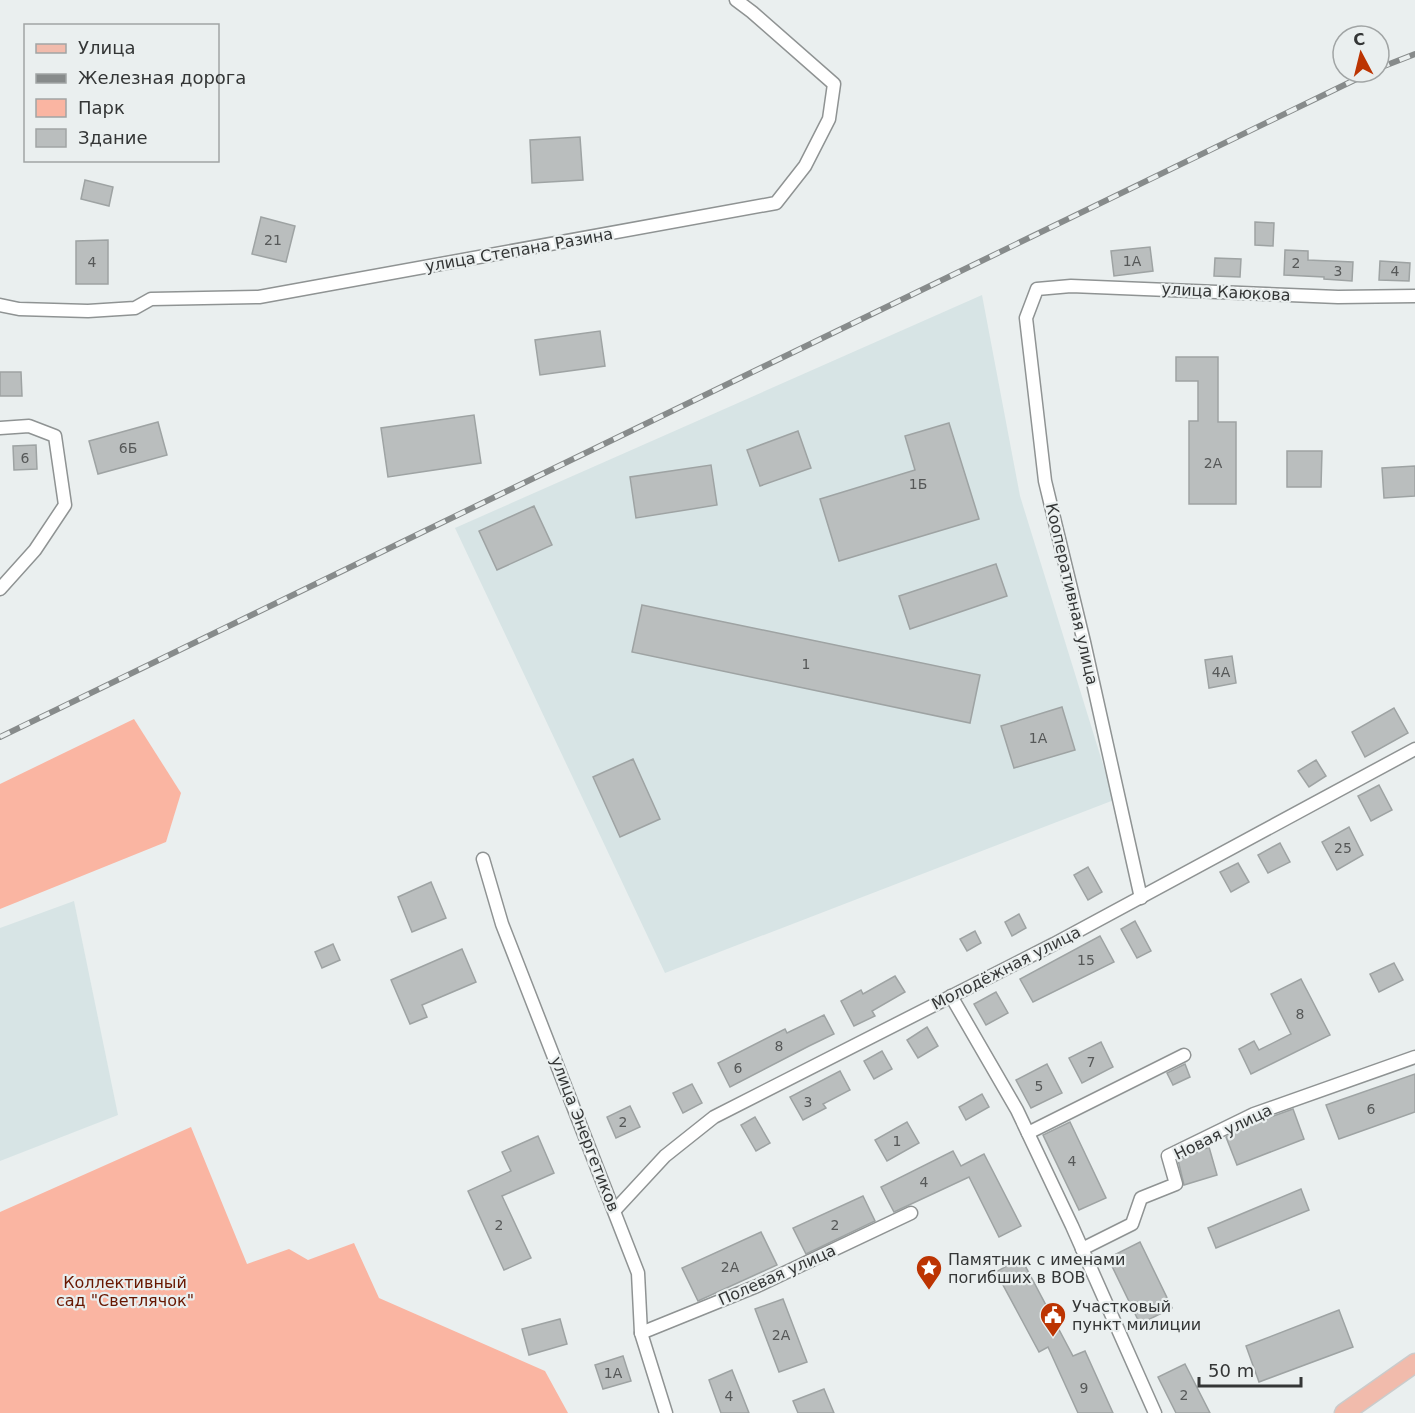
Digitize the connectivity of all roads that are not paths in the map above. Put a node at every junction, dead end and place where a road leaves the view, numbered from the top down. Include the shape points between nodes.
1 (736, 0) edge
2 (1037, 289) joint
3 (1415, 296) edge
4 (0, 305) edge
5 (0, 428) edge
6 (0, 589) edge
7 (1415, 750) edge
8 (483, 859) dead end
9 (1141, 898) junction
10 (951, 996) junction
11 (1184, 1055) dead end
12 (1415, 1057) edge
13 (1028, 1133) junction
14 (615, 1210) junction
15 (911, 1213) dead end
16 (1082, 1248) junction
17 (641, 1333) junction
18 (1415, 1363) edge
19 (666, 1413) edge
20 (1155, 1413) edge
21 (1344, 1413) edge

1 - 4 street, улица Степана Разина via 834,84 829,119 805,166 776,203 259,297 151,299 135,308 88,310
2 - 3 street, улица Каюкова via 1071,286 1338,297
2 - 9 street, Кооперативная улица via 1026,318 1045,481
5 - 6 street via 29,426 55,436 64,505 35,550
7 - 9 street, Молодёжная улица
8 - 14 street, улица Энергетиков via 502,924
9 - 10 street, Молодёжная улица
10 - 13 street
10 - 14 street, Молодёжная улица via 714,1117 665,1156
11 - 13 street
12 - 16 street, Новая улица via 1254,1114 1168,1156 1176,1184 1141,1198 1132,1224
13 - 16 street
14 - 17 street, улица Энергетиков via 638,1273
15 - 17 street, Полевая улица via 757,1286
16 - 20 street
17 - 19 street, улица Энергетиков
18 - 21 main road

